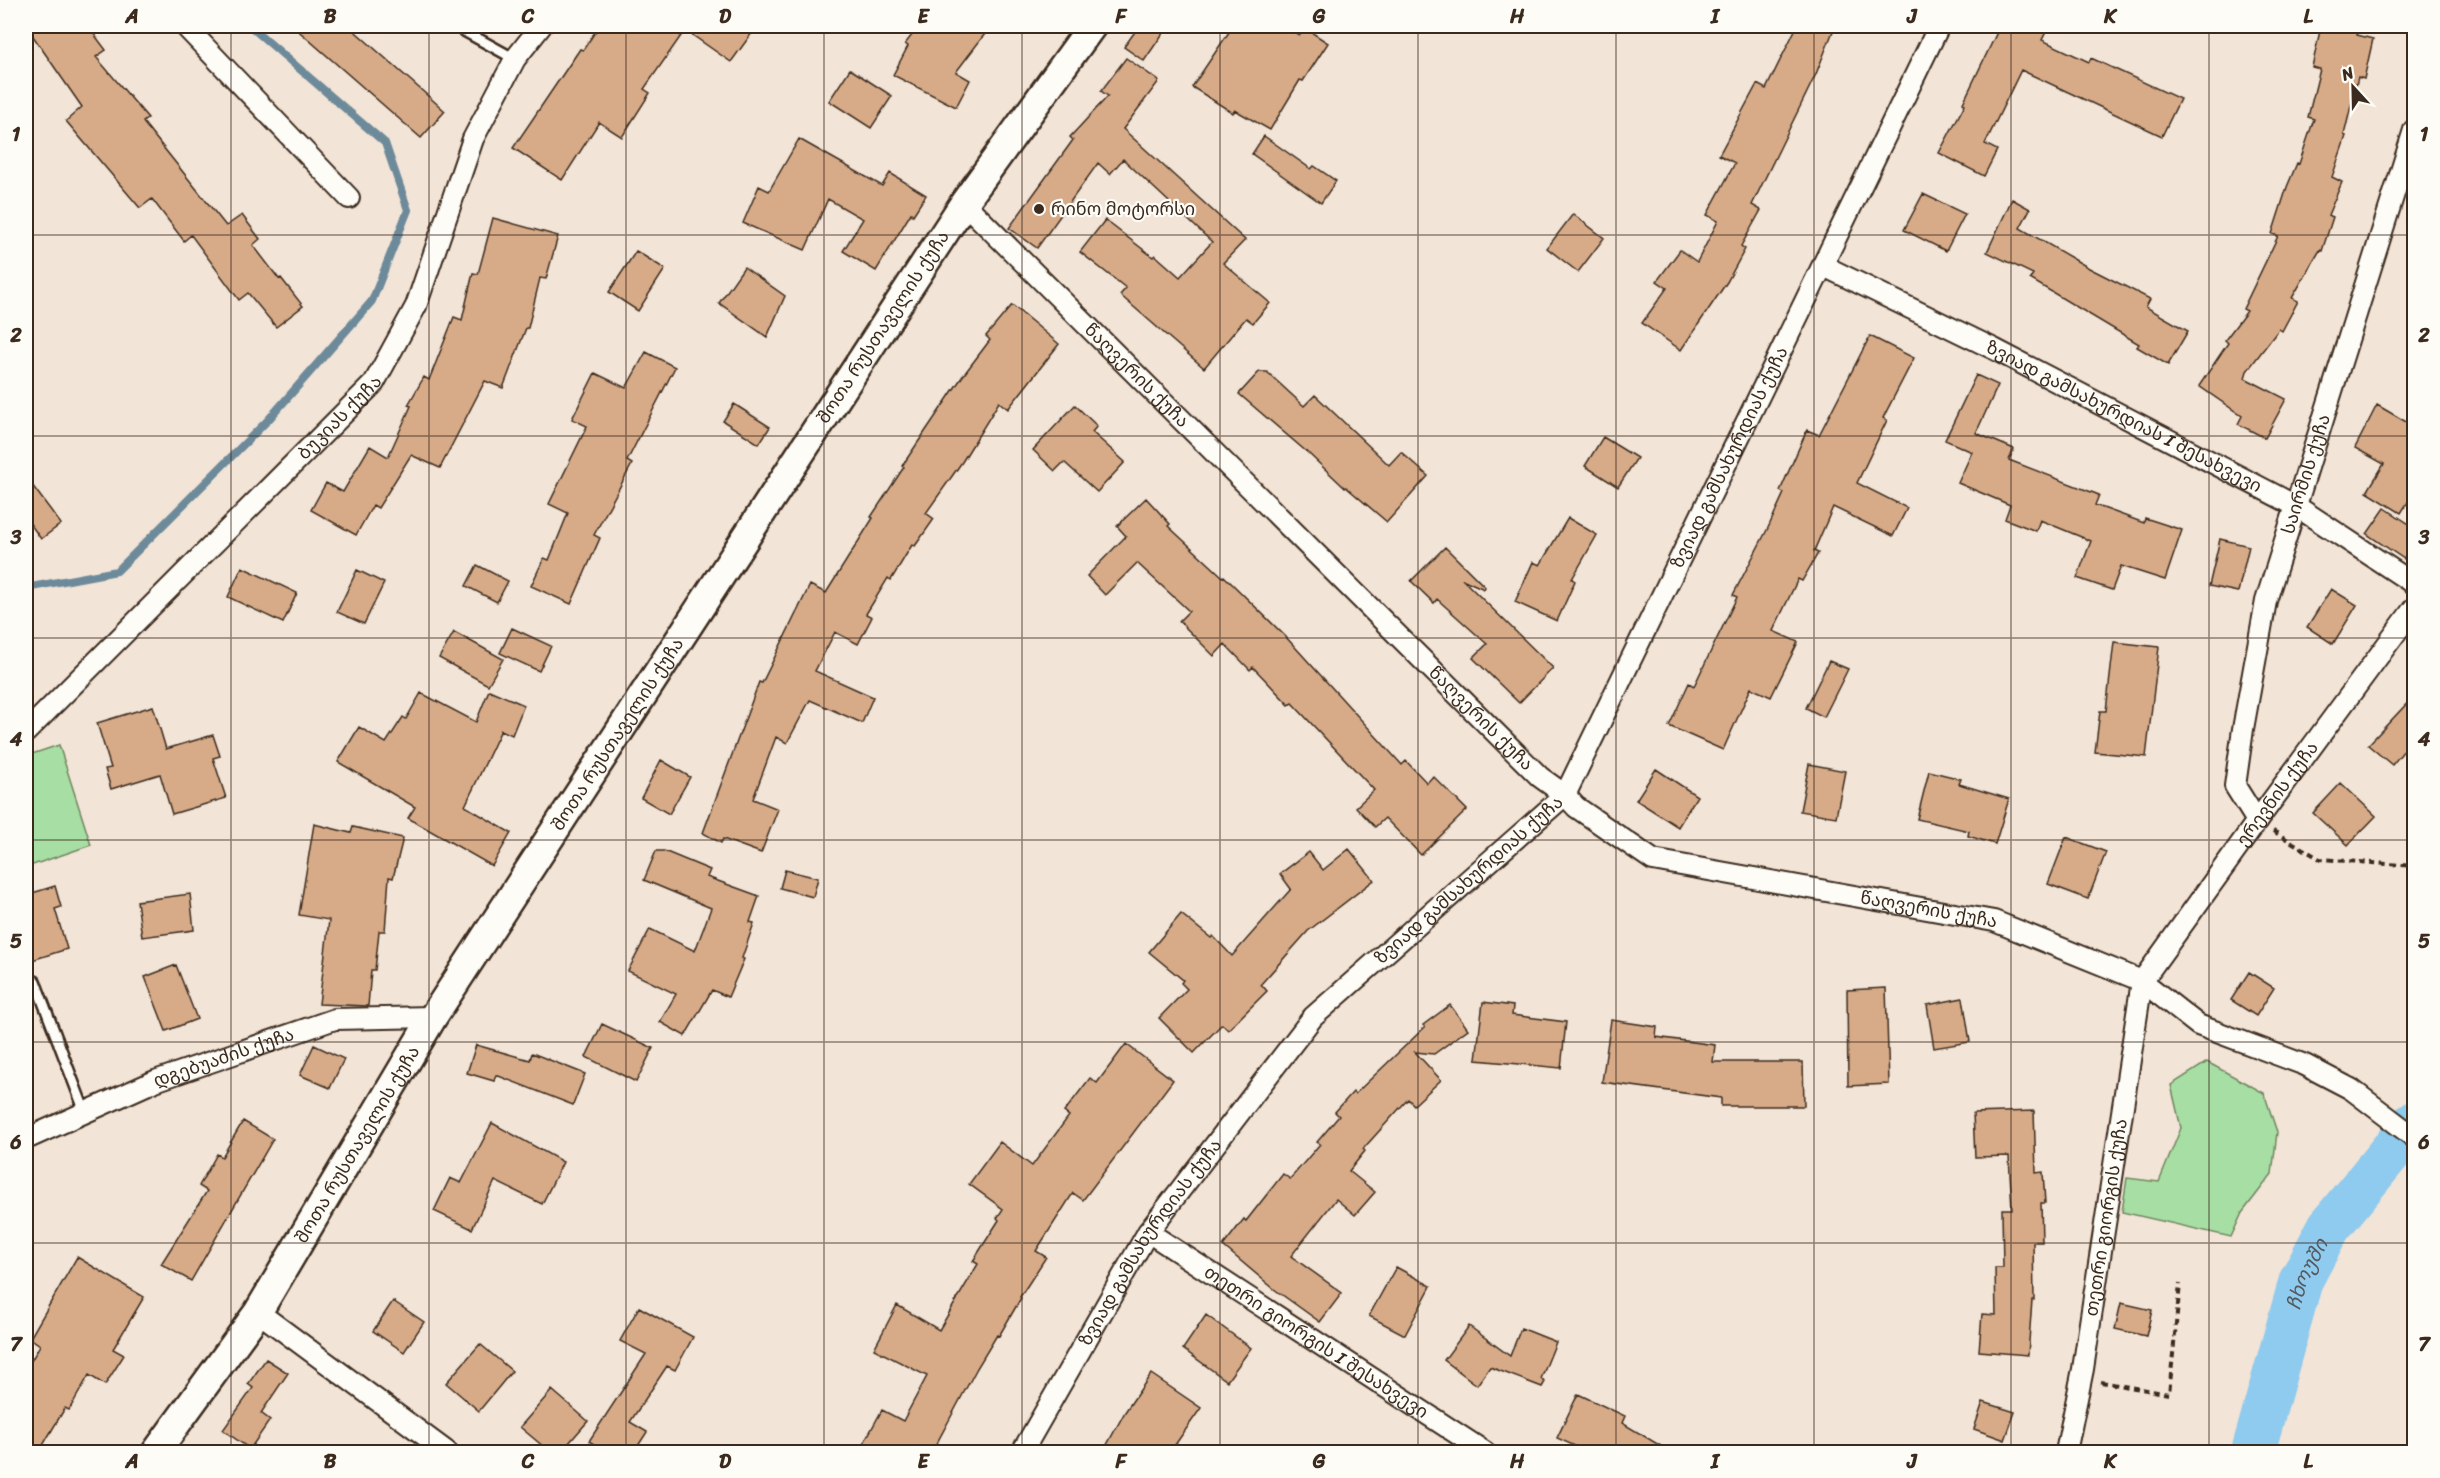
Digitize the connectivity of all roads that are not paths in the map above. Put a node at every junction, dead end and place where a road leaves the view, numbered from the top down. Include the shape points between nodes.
1 (185, 26) edge
2 (455, 26) edge
3 (541, 26) edge
4 (1092, 26) edge
5 (1939, 26) edge
6 (515, 59) junction
7 (2415, 130) edge
8 (349, 198) dead end
9 (964, 203) junction
10 (1826, 263) junction
11 (2296, 506) junction
12 (2415, 584) edge
13 (2415, 608) edge
14 (26, 732) edge
15 (1565, 795) junction
16 (2257, 821) junction
17 (35, 981) dead end
18 (2142, 981) junction
19 (433, 1017) junction
20 (86, 1112) junction
21 (2415, 1137) edge
22 (26, 1139) edge
23 (1148, 1232) junction
24 (258, 1312) junction
25 (156, 1452) edge
26 (447, 1452) edge
27 (1022, 1452) edge
28 (1485, 1452) edge
29 (2066, 1452) edge

1 - 8 street
2 - 6 lane
3 - 6 street, ბუკიას ქუჩა
4 - 9 main road, შოთა რუსთაველის ქუჩა
5 - 10 street, ზვიად გამსახურდიას ქუჩა
6 - 14 street, ბუკიას ქუჩა via 473,139 416,306 374,383
7 - 11 street, საირმის ქუჩა
9 - 15 street, წაღვერის ქუჩა via 1540,777
9 - 19 main road, შოთა რუსთაველის ქუჩა
10 - 11 street, ზვიად გამსახურდიას I შესახვევი via 1832,270 1994,349
10 - 15 street, ზვიად გამსახურდიას ქუჩა
11 - 12 street, ზვიად გამსახურდიას I შესახვევი
11 - 16 street, საირმის ქუჩა via 2266,601 2235,786
13 - 16 street, ერევნის ქუჩა
15 - 18 street, წაღვერის ქუჩა via 1576,807 1653,860 1994,921
15 - 23 street, ზვიად გამსახურდიას ქუჩა via 1313,1017
16 - 18 street, ერევნის ქუჩა
17 - 20 lane
18 - 21 street, წაღვერის ქუჩა via 2198,1025 2305,1065 2351,1089
18 - 29 street, თეთრი გიორგის ქუჩა via 2081,1379
19 - 20 street, დგებუაძის ქუჩა via 335,1019 155,1081
19 - 24 main road, შოთა რუსთაველის ქუჩა
20 - 22 street, დგებუაძის ქუჩა
23 - 27 street, ზვიად გამსახურდიას ქუჩა
23 - 28 street, თეთრი გიორგის I შესახვევი
24 - 25 main road, შოთა რუსთაველის ქუჩა
24 - 26 street

